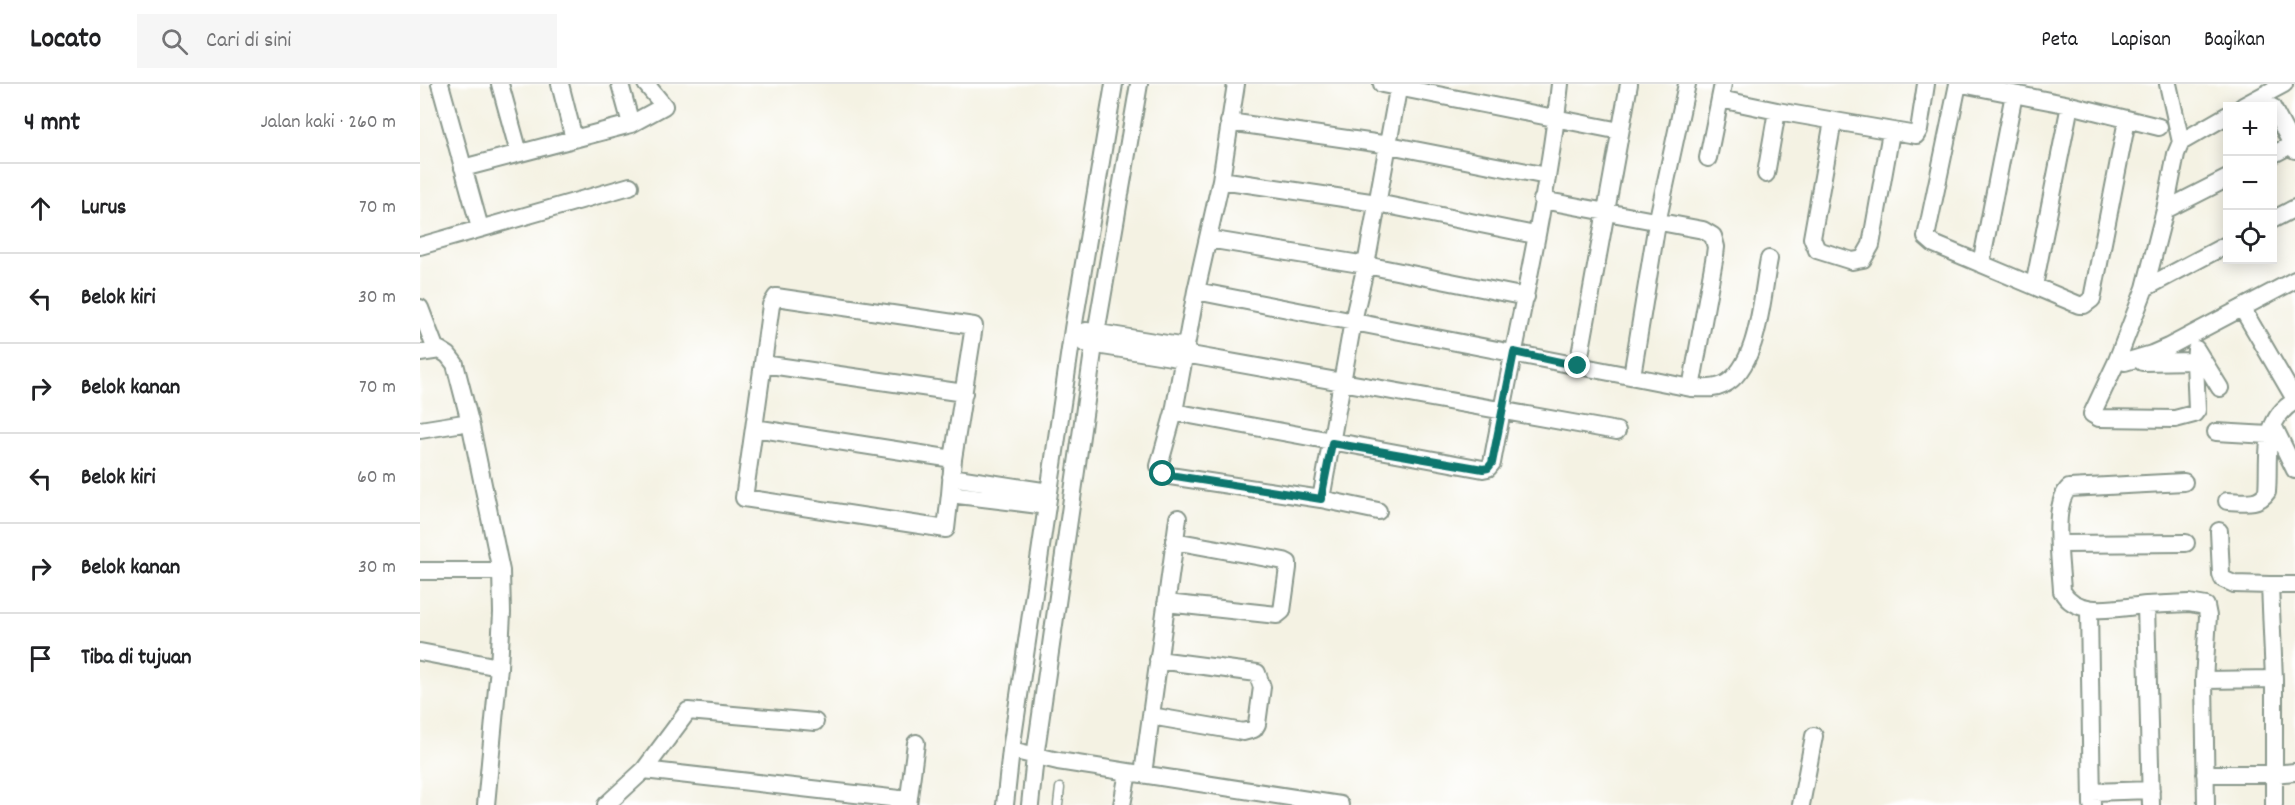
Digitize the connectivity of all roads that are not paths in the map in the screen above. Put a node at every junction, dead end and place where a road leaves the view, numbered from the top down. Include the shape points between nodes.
1 (440, 84) edge
2 (500, 84) edge
3 (560, 84) edge
4 (620, 84) edge
5 (646, 84) edge
6 (1114, 84) edge
7 (1139, 84) edge
8 (1236, 84) edge
9 (1560, 84) edge
10 (1629, 84) edge
11 (1687, 84) edge
12 (1926, 84) edge
13 (1960, 84) edge
14 (2168, 84) edge
15 (2284, 84) edge
16 (1394, 85) edge
17 (1721, 92) edge
18 (2014, 94) junction
19 (2271, 102) edge
20 (2070, 105) junction
21 (1777, 111) junction
22 (2277, 113) edge
23 (2223, 117) edge
24 (1556, 118) junction
25 (2127, 120) junction
26 (1833, 121) junction
27 (1229, 122) junction
28 (631, 124) junction
29 (2159, 127) dead end
30 (1620, 131) junction
31 (1891, 132) junction
32 (574, 139) junction
33 (2181, 142) junction
34 (1389, 145) junction
35 (2294, 146) edge
36 (519, 153) junction
37 (2277, 153) edge
38 (1708, 158) dead end
39 (463, 168) junction
40 (1766, 174) dead end
41 (1547, 176) junction
42 (1221, 180) junction
43 (2223, 181) edge
44 (630, 186) dead end
45 (1542, 200) junction
46 (1377, 203) junction
47 (2295, 208) edge
48 (2165, 210) junction
49 (1604, 212) junction
50 (2277, 217) edge
51 (1657, 223) junction
52 (480, 228) junction
53 (1535, 235) junction
54 (1208, 239) junction
55 (421, 243) edge
56 (2223, 247) edge
57 (1768, 259) dead end
58 (1981, 264) junction
59 (1366, 265) junction
60 (2295, 280) edge
61 (2034, 286) junction
62 (2145, 288) junction
63 (1196, 291) junction
64 (1526, 297) junction
65 (420, 308) edge
66 (2242, 308) junction
67 (1353, 321) junction
68 (1072, 335) junction
69 (1095, 338) junction
70 (2193, 349) junction
71 (428, 351) edge
72 (1514, 352) junction
73 (1185, 353) junction
74 (2121, 363) junction
75 (763, 364) junction
76 (1578, 366) junction
77 (1632, 376) junction
78 (1342, 383) junction
79 (1691, 388) junction
80 (2220, 388) dead end
81 (964, 393) junction
82 (2293, 397) edge
83 (1501, 411) junction
84 (1174, 412) junction
85 (470, 422) junction
86 (754, 428) junction
87 (420, 430) edge
88 (2271, 430) junction
89 (1617, 431) dead end
90 (2216, 432) dead end
91 (1332, 443) junction
92 (953, 459) junction
93 (2295, 470) edge
94 (2184, 482) dead end
95 (951, 486) junction
96 (1048, 499) junction
97 (1321, 499) junction
98 (2227, 501) dead end
99 (1378, 511) dead end
100 (1178, 518) dead end
101 (2219, 531) dead end
102 (1174, 541) junction
103 (2186, 543) dead end
104 (2060, 544) junction
105 (420, 571) edge
106 (501, 571) junction
107 (2270, 585) junction
108 (2295, 585) edge
109 (1166, 603) junction
110 (2146, 605) junction
111 (2090, 609) junction
112 (420, 652) edge
113 (1158, 660) junction
114 (499, 667) junction
115 (2204, 680) junction
116 (2274, 680) junction
117 (1151, 716) junction
118 (815, 722) dead end
119 (1814, 735) dead end
120 (916, 743) dead end
121 (1011, 750) junction
122 (1035, 757) junction
123 (644, 770) junction
124 (2295, 771) edge
125 (1135, 773) junction
126 (2205, 774) junction
127 (2273, 774) junction
128 (1060, 788) dead end
129 (2092, 798) edge
130 (2151, 798) edge
131 (1254, 799) edge
132 (908, 803) edge
133 (486, 805) edge
134 (606, 805) edge
135 (1005, 805) edge
136 (1030, 805) edge
137 (1058, 805) edge
138 (1122, 805) edge
139 (1340, 805) edge
140 (1802, 805) edge
141 (2206, 805) edge
142 (2274, 805) edge

1 - 39 street
2 - 36 street
3 - 32 street
4 - 28 street
5 - 28 street via 664,106
6 - 68 street
7 - 69 street
8 - 27 street
9 - 24 street
10 - 30 street
11 - 51 street
12 - 31 street via 1916,135
13 - 18 street
13 - 58 street via 1925,233 1934,244
14 - 33 street
15 - 19 street
16 - 24 street
16 - 34 street
17 - 21 street
17 - 38 street
18 - 20 street
18 - 58 street
20 - 25 street
20 - 61 street
21 - 26 street
21 - 40 street
22 - 35 street
23 - 33 street
24 - 30 street
24 - 41 street
25 - 29 street
25 - 61 street via 2092,299 2079,305
26 - 31 street
26 - 31 street via 1812,238 1817,250 1852,261 1863,259 1871,245
27 - 34 street
27 - 42 street
28 - 32 street
30 - 49 street
32 - 36 street
33 - 48 street
34 - 41 street
34 - 46 street
35 - 37 street
36 - 39 street
39 - 52 street
41 - 45 street
42 - 46 street
42 - 54 street
43 - 48 street
44 - 52 street
45 - 49 street
45 - 53 street
46 - 53 street
46 - 59 street
47 - 50 street
48 - 62 street
49 - 51 street
49 - 76 street
51 - 77 street
51 - 79 street via 1703,230 1715,241
52 - 55 street
53 - 64 street
54 - 59 street
54 - 63 street
56 - 62 street
57 - 79 street via 1753,348 1744,366 1723,385
58 - 61 street
59 - 64 street
59 - 67 street
60 - 66 street
62 - 74 street
63 - 67 street
63 - 73 street
64 - 72 street
65 - 71 street
66 - 70 street
66 - 82 street
67 - 72 street
67 - 78 street
68 - 69 street
68 - 96 street
69 - 73 street
69 - 122 street
70 - 74 street
70 - 74 street
70 - 74 street via 2197,412 2190,417 2099,418 2092,414
70 - 80 street
71 - 85 street via 448,356 455,364
72 - 76 street
72 - 83 street
73 - 78 street
73 - 84 street
75 - 81 street
75 - 81 street via 771,305 776,297 974,326
75 - 86 street
76 - 77 street
77 - 79 street
78 - 83 street
78 - 91 street
81 - 92 street
82 - 88 street
83 - 89 street
83 - 91 street via 1492,463 1483,469
84 - 91 street
84 - 97 street via 1159,466 1163,474
85 - 87 street
85 - 106 street
86 - 92 street
86 - 95 street via 744,498 946,529
88 - 90 street
88 - 93 street
88 - 98 street via 2267,492 2256,501
91 - 97 street
92 - 95 street
94 - 104 street via 2069,488 2061,502
95 - 96 street
96 - 121 street
97 - 99 street
100 - 102 street
101 - 107 street via 2223,579 2234,584
102 - 109 street
102 - 109 street via 1284,561 1288,568 1282,611 1277,615
103 - 104 street
104 - 111 street via 2062,591 2074,605
105 - 106 street
106 - 114 street
107 - 108 street
107 - 116 street
109 - 113 street
110 - 111 street
110 - 115 street via 2206,606
110 - 130 street
111 - 129 street
112 - 114 street
113 - 117 street
113 - 117 street via 1257,673 1262,687 1254,729 1242,732
114 - 133 street
115 - 116 street
115 - 126 street
116 - 127 street
117 - 125 street
118 - 123 street via 688,711
119 - 140 street
120 - 132 street
121 - 122 street
121 - 135 street
122 - 125 street
122 - 136 street
123 - 132 street
123 - 134 street
124 - 127 street
125 - 131 street
125 - 138 street
126 - 127 street
126 - 141 street
127 - 142 street
128 - 137 lane
129 - 130 street
131 - 139 street

